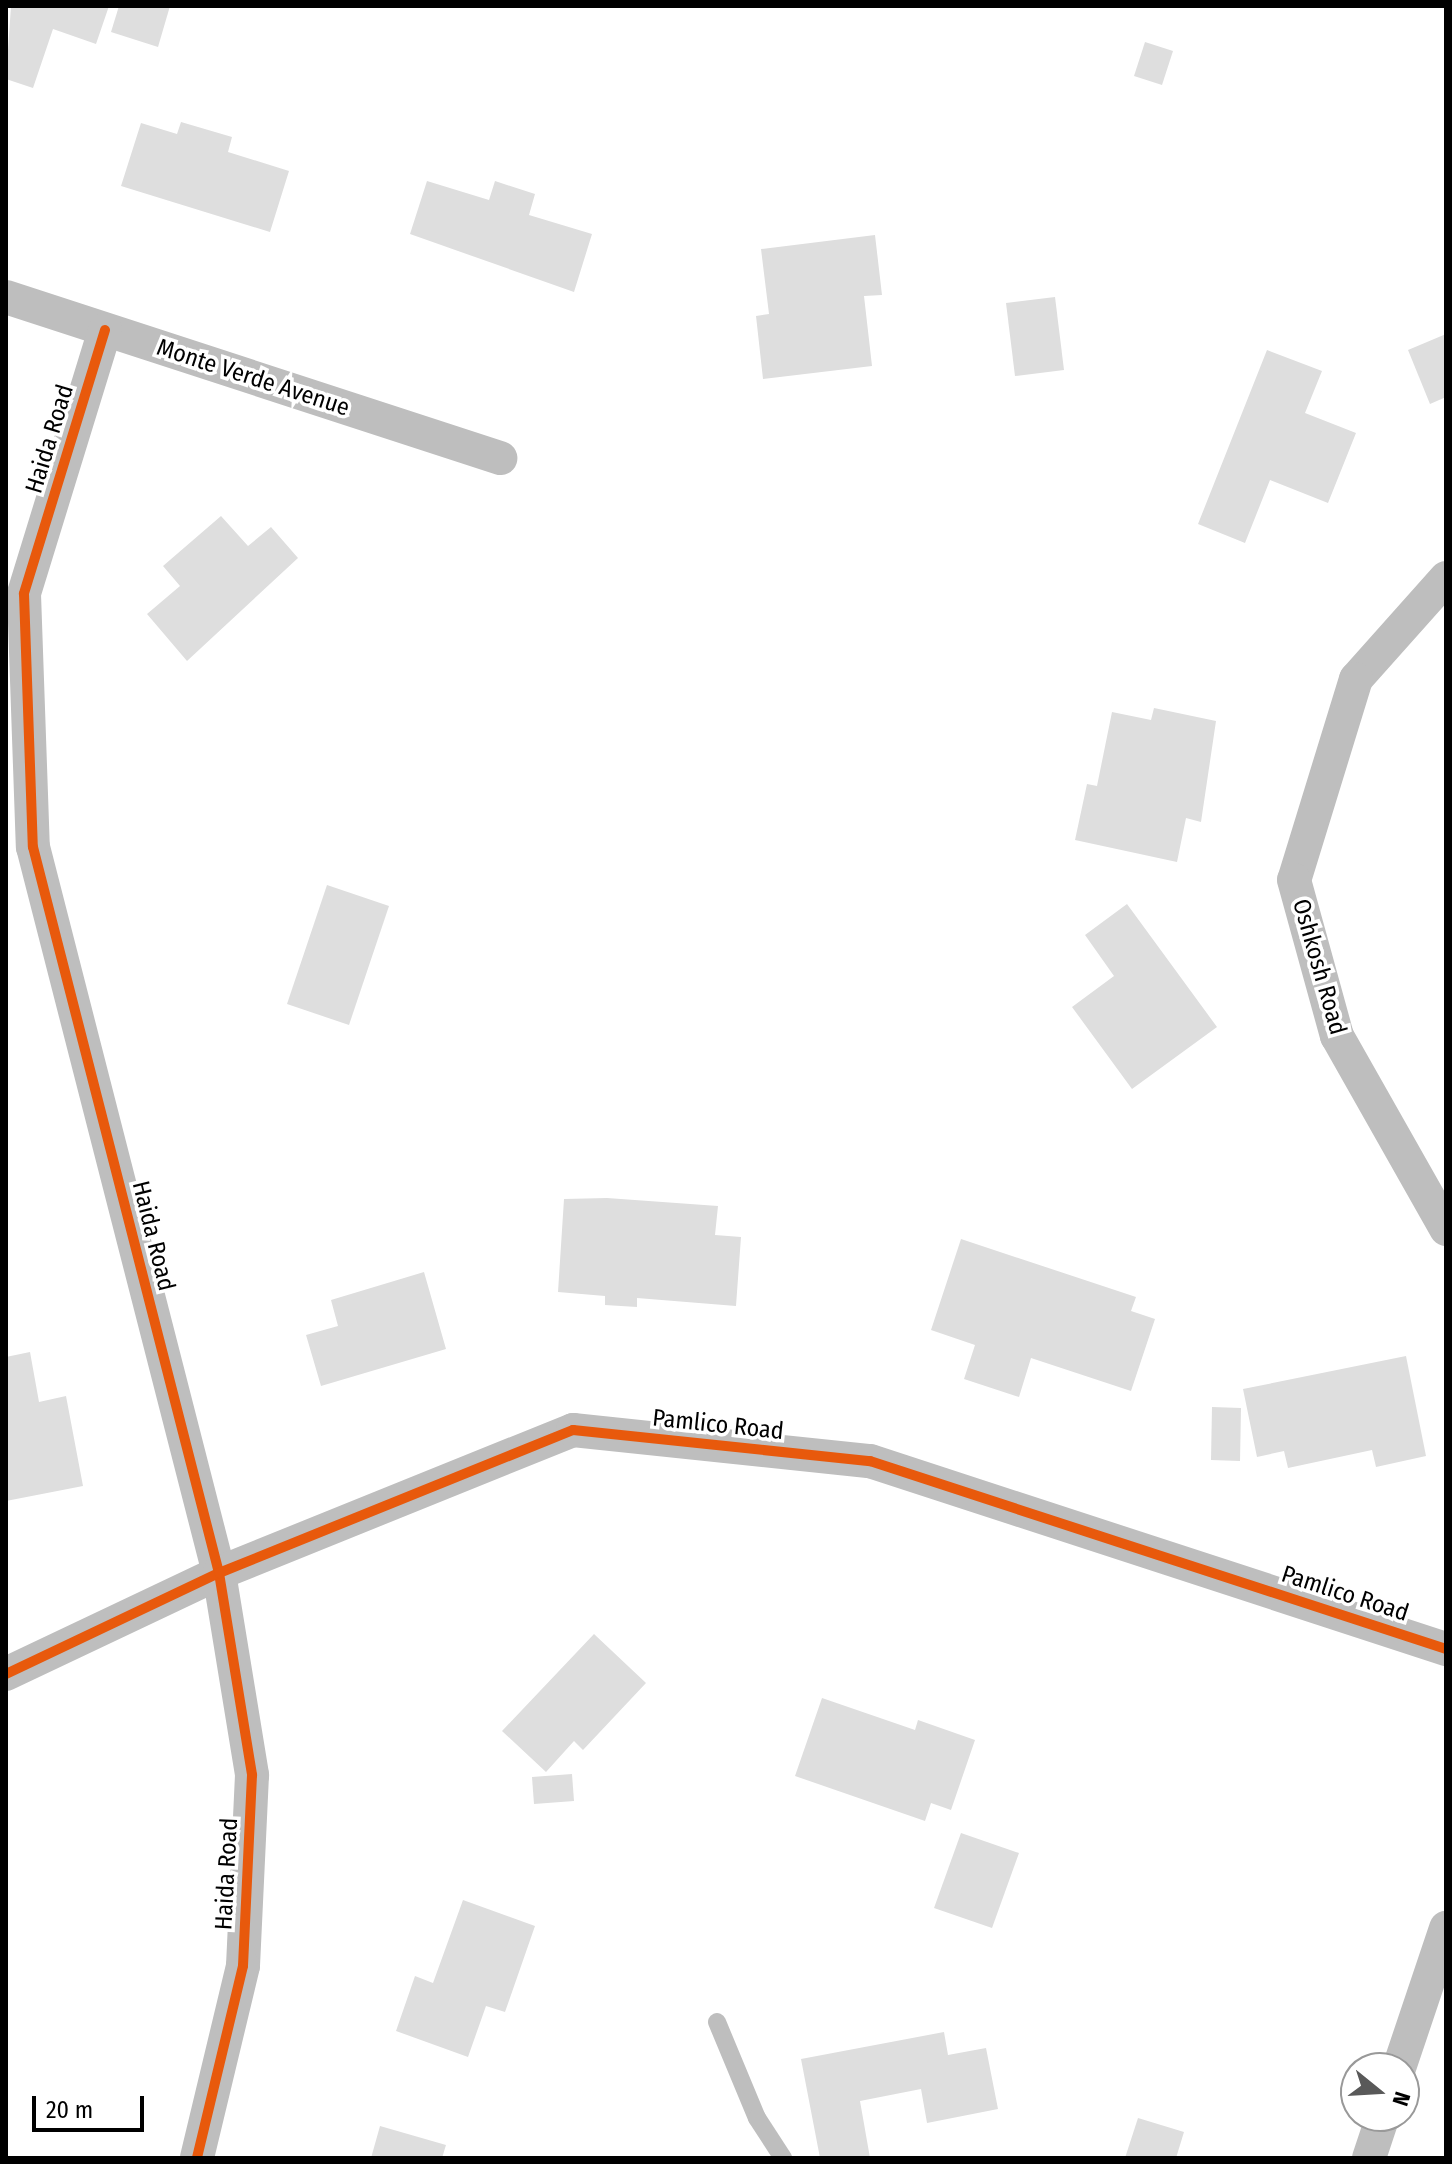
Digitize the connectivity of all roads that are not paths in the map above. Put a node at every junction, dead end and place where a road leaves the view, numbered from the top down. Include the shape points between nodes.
1 (6, 297) edge
2 (105, 330) junction
3 (500, 458) dead end
4 (1446, 578) edge
5 (1446, 1229) edge
6 (219, 1573) junction
7 (1446, 1649) edge
8 (6, 1674) edge
9 (1446, 1928) edge
10 (717, 2022) dead end
11 (1404, 2052) edge
12 (1378, 2132) edge
13 (197, 2158) edge
14 (783, 2158) edge
15 (1369, 2158) edge

1 - 2 street, Monte Verde Avenue
2 - 3 street, Monte Verde Avenue
2 - 6 street, Haida Road via 24,594 33,847
4 - 5 street, Oshkosh Road via 1356,679 1294,880 1337,1036
6 - 7 street, Pamlico Road via 573,1430 870,1461
6 - 8 street, Pamlico Road
6 - 13 street, Haida Road via 252,1775 243,1966
9 - 11 street
10 - 14 lane via 757,2118
12 - 15 street

